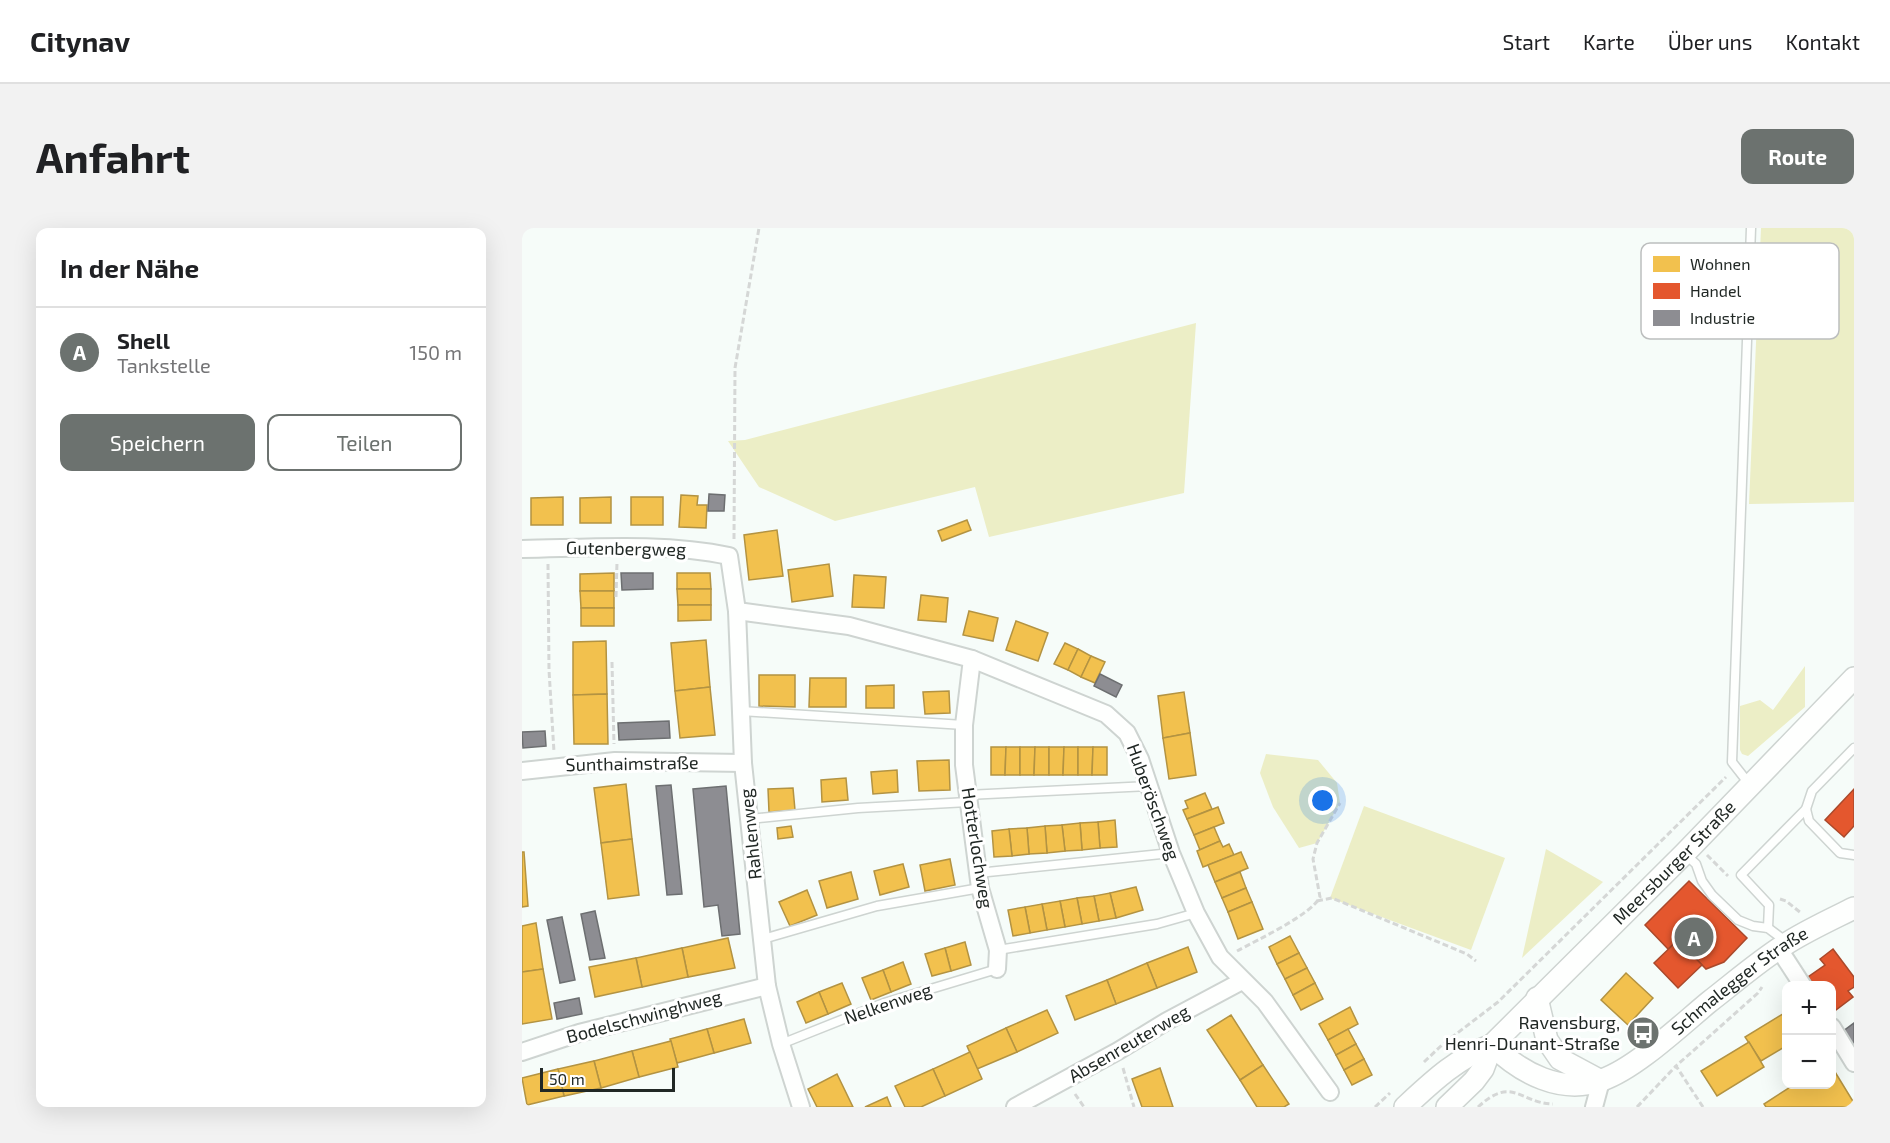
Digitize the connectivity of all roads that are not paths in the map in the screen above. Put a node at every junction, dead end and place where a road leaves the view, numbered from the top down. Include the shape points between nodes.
1 (1751, 228) edge
2 (1750, 243) edge
3 (1747, 339) edge
4 (522, 549) edge
5 (729, 556) joint
6 (737, 611) junction
7 (972, 659) junction
8 (1854, 678) edge
9 (741, 711) junction
10 (964, 725) junction
11 (1854, 747) edge
12 (743, 763) junction
13 (522, 771) edge
14 (1750, 785) junction
15 (1149, 786) junction
16 (968, 798) junction
17 (1806, 809) junction
18 (750, 819) junction
19 (1172, 853) junction
20 (1684, 854) junction
21 (1854, 855) edge
22 (979, 880) junction
23 (1854, 908) edge
24 (1196, 913) junction
25 (1768, 928) junction
26 (763, 939) junction
27 (1783, 946) junction
28 (998, 950) junction
29 (997, 969) joint
30 (1242, 981) junction
31 (1800, 981) edge
32 (767, 986) junction
33 (1537, 998) junction
34 (1836, 1034) edge
35 (781, 1044) junction
36 (1492, 1045) junction
37 (522, 1052) edge
38 (1854, 1063) edge
39 (1601, 1081) junction
40 (1330, 1092) dead end
41 (801, 1107) edge
42 (1015, 1107) edge
43 (1405, 1107) edge
44 (1447, 1107) edge
45 (1594, 1107) edge

1 - 2 lane
3 - 14 lane via 1732,762
4 - 5 street, Gutenbergweg via 702,550
5 - 6 street, Rahlenweg
6 - 7 street, Huberöschweg via 849,626
6 - 9 street, Rahlenweg
7 - 10 street, Hotterlochweg
7 - 15 street, Huberöschweg via 1106,714 1127,733
8 - 14 street, Meersburger Straße
9 - 10 lane
9 - 12 street, Rahlenweg
10 - 16 street, Hotterlochweg
11 - 17 lane via 1812,792
12 - 13 street, Sunthaimstraße via 615,761
12 - 18 street, Rahlenweg
14 - 20 street, Meersburger Straße
15 - 16 lane
15 - 19 street, Huberöschweg
16 - 18 lane
16 - 22 street, Hotterlochweg
17 - 21 lane via 1809,821 1840,853
17 - 25 lane via 1741,875 1769,905
18 - 26 street, Rahlenweg
19 - 22 lane
19 - 24 street, Huberöschweg
20 - 25 lane via 1696,864 1712,895 1738,921
20 - 33 street, Meersburger Straße
22 - 26 lane
22 - 28 street, Hotterlochweg
23 - 27 street, Schmalegger Straße
24 - 28 lane via 1157,924
24 - 30 street, Huberöschweg via 1223,959
25 - 27 lane
26 - 32 street, Rahlenweg
27 - 31 street
27 - 39 street, Schmalegger Straße via 1641,1057
28 - 29 street, Hotterlochweg
29 - 35 lane, Nelkenweg via 884,1003
30 - 40 street, Huberöschweg via 1265,1002
30 - 42 street, Absenreuterweg
32 - 35 street, Rahlenweg
32 - 37 street, Bodelschwinghweg via 579,1033
33 - 36 street, Meersburger Straße
33 - 39 street via 1547,1040 1560,1059
34 - 38 street
35 - 41 street, Rahlenweg
36 - 39 street, Schmalegger Straße via 1524,1070 1551,1083
36 - 43 street, Meersburger Straße via 1446,1069
36 - 44 street, Meersburger Straße via 1483,1069
39 - 45 street

